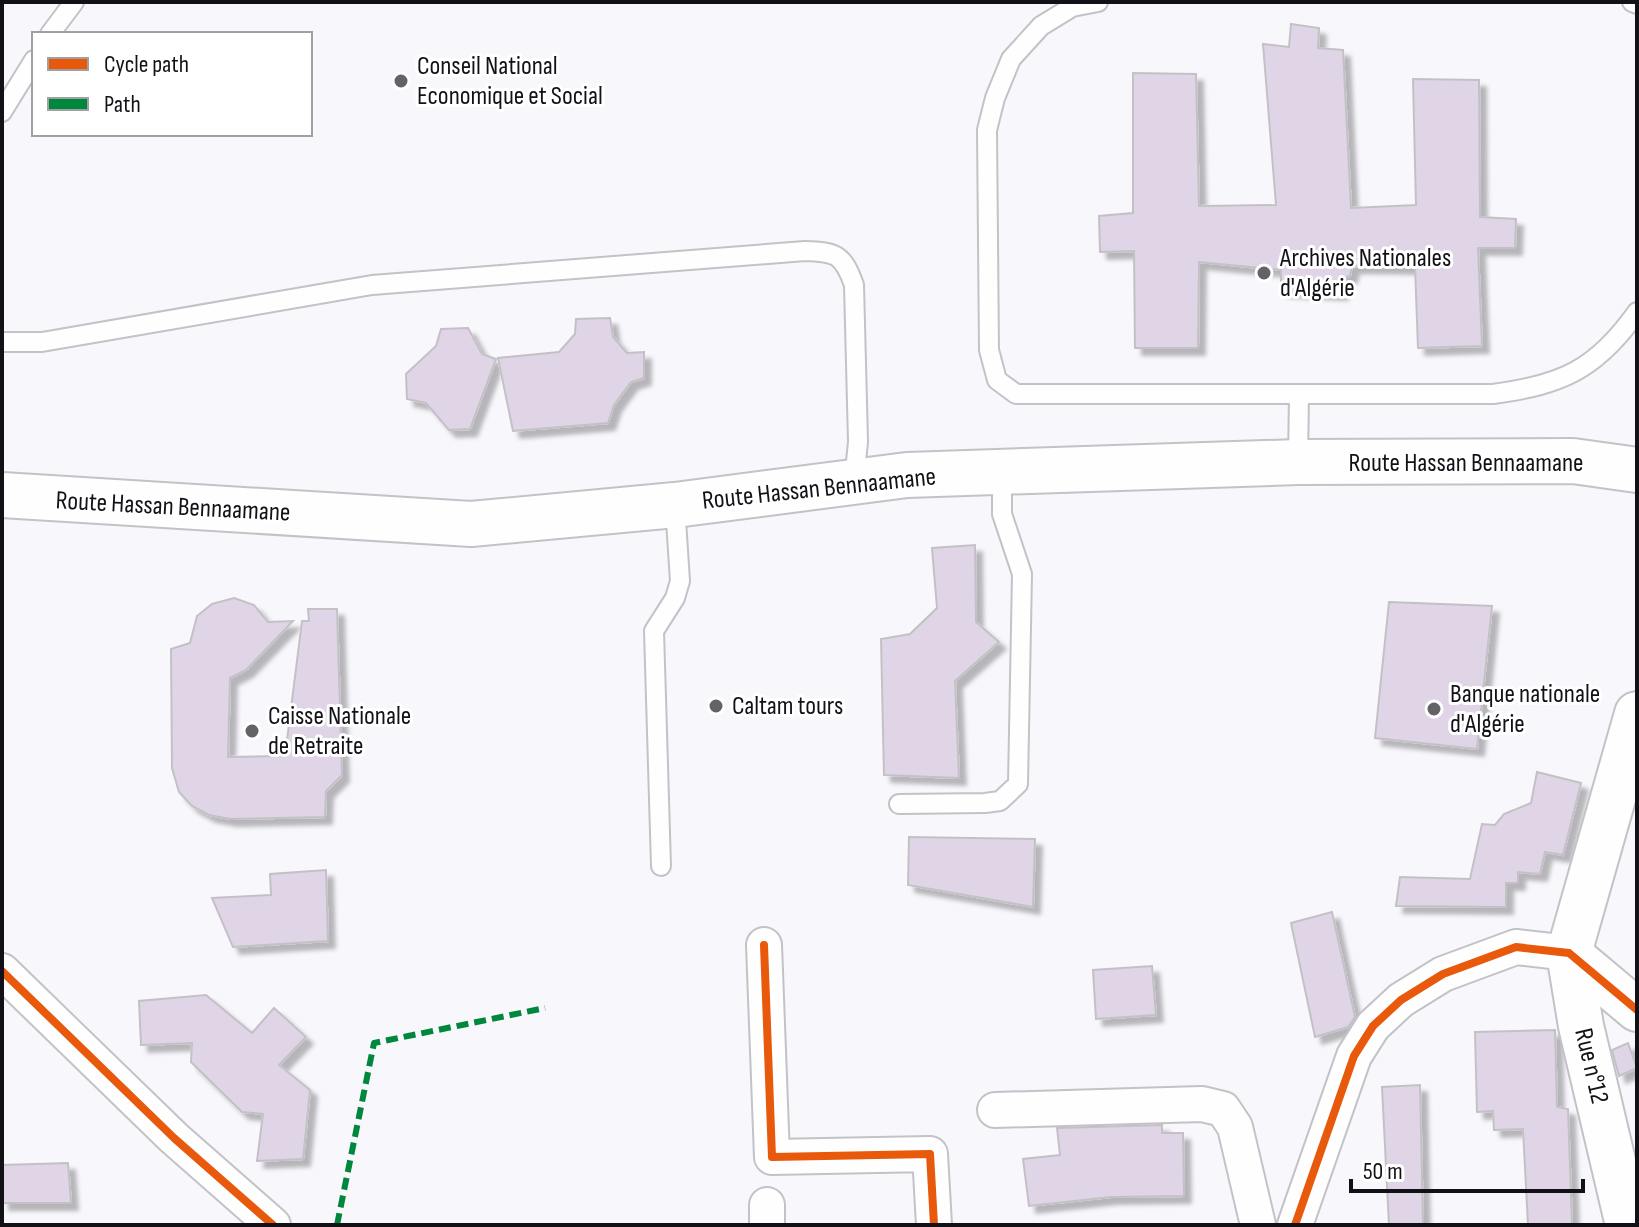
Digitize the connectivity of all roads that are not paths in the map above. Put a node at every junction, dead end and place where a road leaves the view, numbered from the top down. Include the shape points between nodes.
1 (74, 2) edge
2 (1098, 2) edge
3 (52, 32) edge
4 (32, 63) edge
5 (2, 112) edge
6 (1637, 312) edge
7 (2, 342) edge
8 (1299, 394) junction
9 (1298, 462) junction
10 (1637, 470) edge
11 (1002, 472) junction
12 (854, 482) junction
13 (10, 499) edge
14 (675, 505) junction
15 (1637, 714) edge
16 (899, 804) dead end
17 (661, 866) dead end
18 (764, 945) dead end
19 (1569, 953) junction
20 (2, 971) edge
21 (1637, 1010) edge
22 (995, 1110) dead end
23 (273, 1225) edge
24 (934, 1225) edge
25 (1258, 1225) edge
26 (1295, 1225) edge
27 (1628, 1225) edge

1 - 3 lane
2 - 8 lane via 1072,7 1041,26 1011,59 995,98 987,162 989,350 997,380 1016,394
4 - 5 lane
6 - 8 lane via 1602,356 1540,388 1493,394
7 - 12 lane via 42,342 372,285 833,252 847,265 854,285
8 - 9 lane
9 - 10 main road, Route Hassan Bennaamane via 1573,461
9 - 11 main road, Route Hassan Bennaamane
11 - 12 main road, Route Hassan Bennaamane
11 - 16 lane via 1002,514 1022,574 1018,784 1000,801
12 - 14 main road, Route Hassan Bennaamane
13 - 14 main road, Route Hassan Bennaamane via 471,524
14 - 17 lane via 680,581 654,631
15 - 19 main road
18 - 24 street via 772,1157 930,1154
19 - 21 street
19 - 26 street via 1516,947 1443,974 1401,1000 1373,1026 1354,1056
19 - 27 main road, Rue n°12
20 - 23 street via 174,1138
22 - 25 street via 1202,1104 1223,1109 1235,1127

